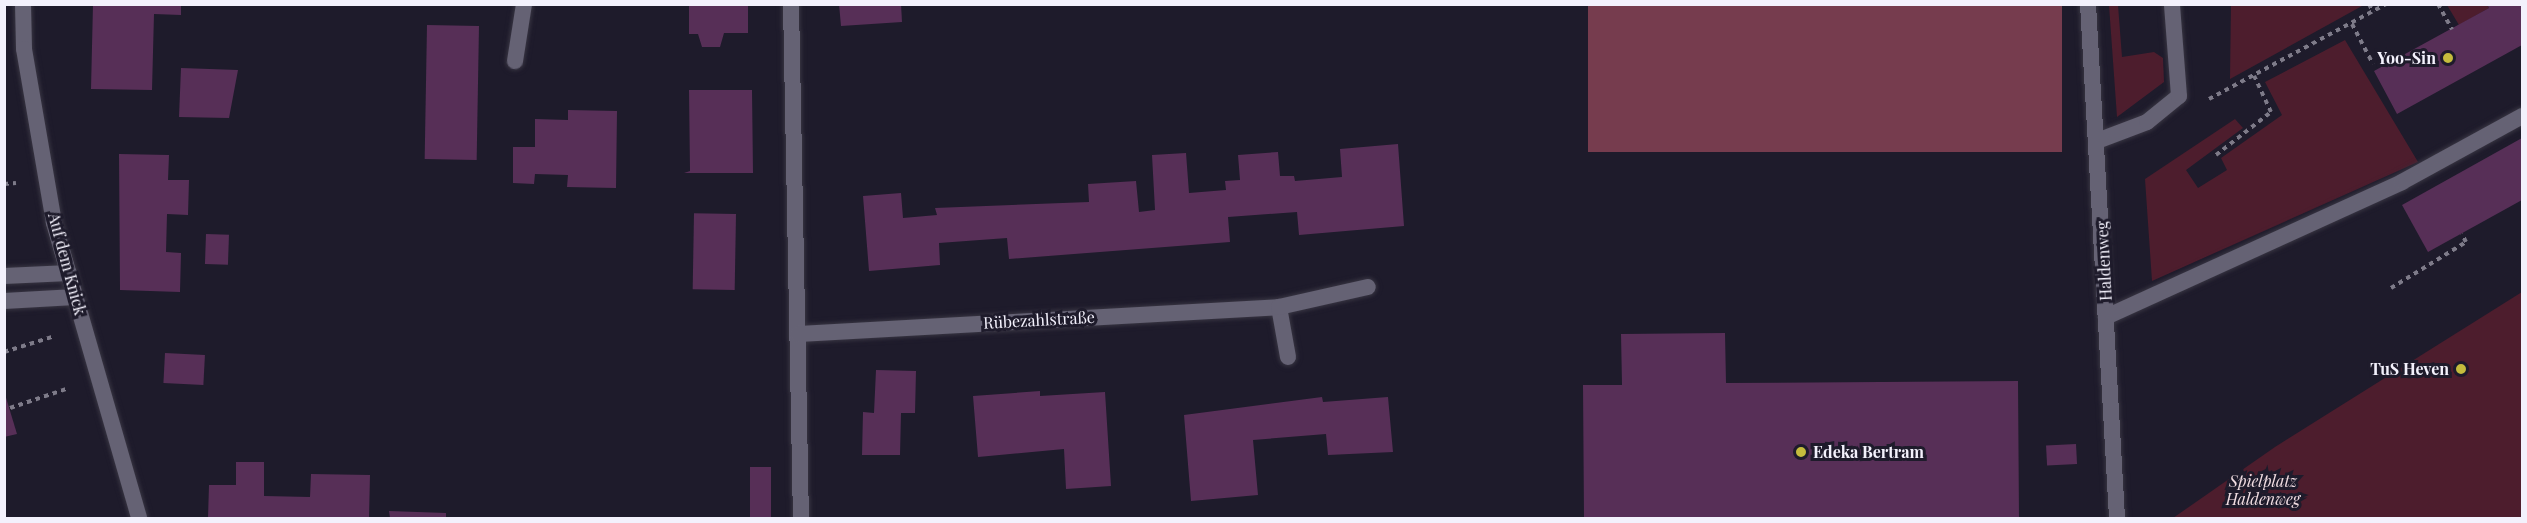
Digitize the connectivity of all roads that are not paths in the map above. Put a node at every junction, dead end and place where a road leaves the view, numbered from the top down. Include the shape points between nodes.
1 (23, 4) edge
2 (524, 4) edge
3 (791, 4) edge
4 (2088, 4) edge
5 (2172, 4) edge
6 (514, 61) dead end
7 (2523, 116) edge
8 (2097, 141) junction
9 (69, 273) junction
10 (4, 276) edge
11 (1368, 287) dead end
12 (75, 297) junction
13 (4, 301) edge
14 (1280, 307) junction
15 (2106, 317) junction
16 (798, 334) junction
17 (1288, 357) dead end
18 (139, 519) edge
19 (801, 519) edge
20 (2117, 519) edge

1 - 9 street, Auf dem Knick via 28,75 54,223
2 - 6 street
3 - 16 street
4 - 8 street, Haldenweg
5 - 8 street via 2179,96 2147,122
7 - 15 street via 2402,182
8 - 15 street, Haldenweg
9 - 10 street
9 - 12 street, Auf dem Knick
11 - 14 street, Rübezahlstraße
12 - 13 street
12 - 18 street, Auf dem Knick
14 - 16 street, Rübezahlstraße
14 - 17 street
15 - 20 street, Haldenweg
16 - 19 street

